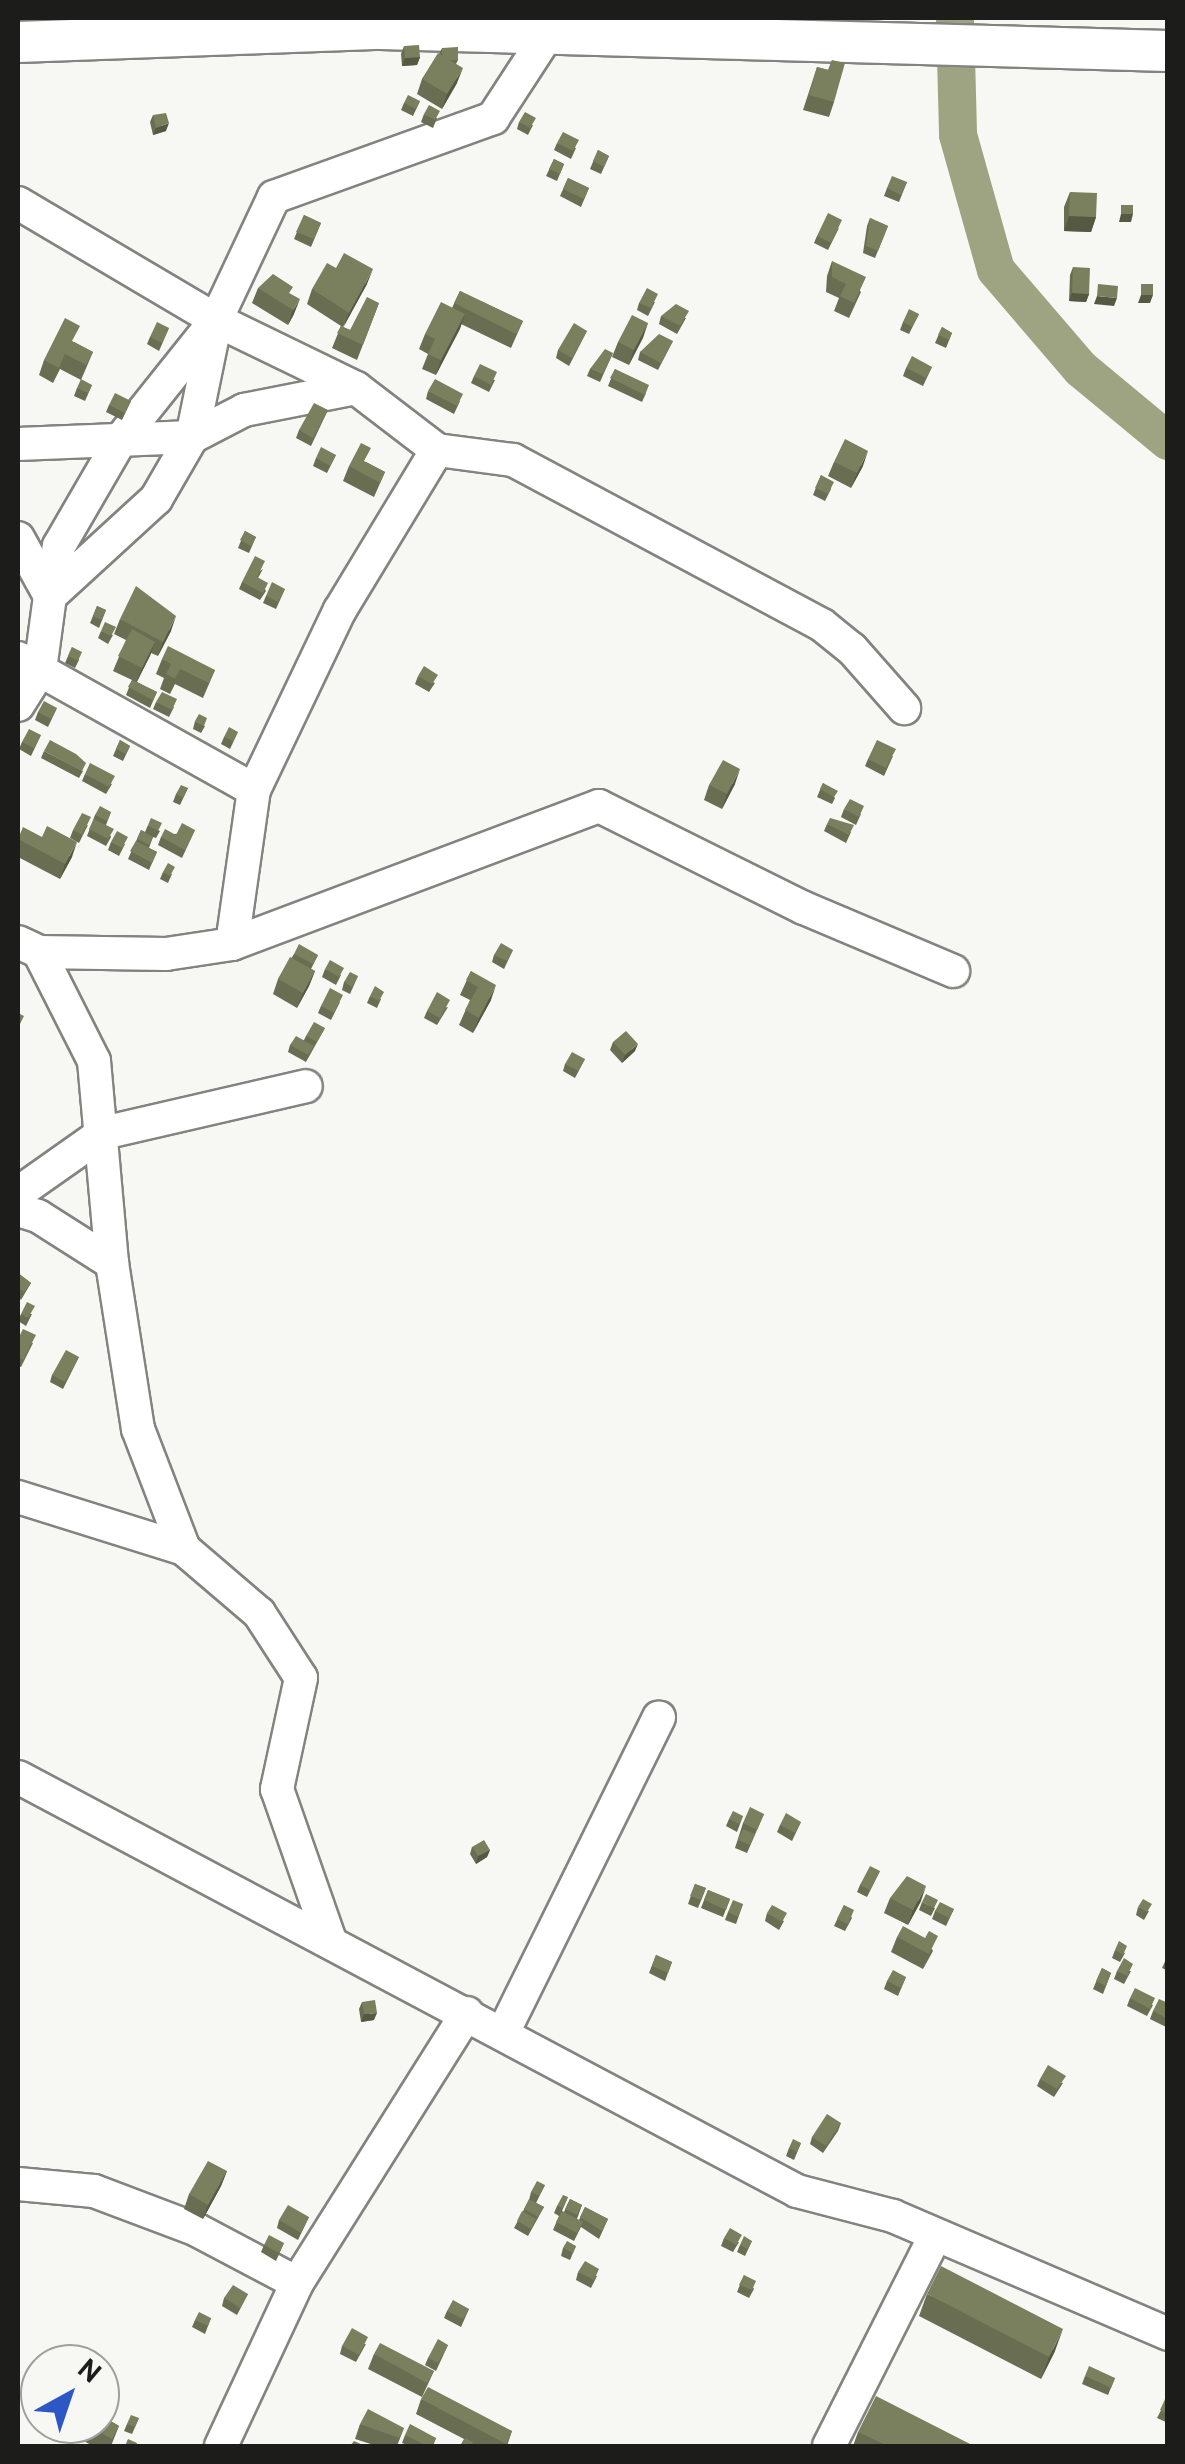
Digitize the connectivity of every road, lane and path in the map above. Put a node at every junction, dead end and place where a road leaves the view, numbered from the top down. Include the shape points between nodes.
1 (220, 26) edge
2 (548, 32) junction
3 (18, 42) edge
4 (1168, 51) edge
5 (18, 203) edge
6 (216, 320) junction
7 (356, 388) junction
8 (192, 437) junction
9 (121, 439) junction
10 (18, 444) edge
11 (437, 450) junction
12 (18, 538) edge
13 (50, 596) junction
14 (29, 664) edge
15 (18, 705) edge
16 (904, 708) dead end
17 (254, 790) junction
18 (232, 944) junction
19 (28, 947) edge
20 (952, 971) dead end
21 (306, 1086) dead end
22 (103, 1133) junction
23 (18, 1193) edge
24 (18, 1210) edge
25 (112, 1263) junction
26 (18, 1497) edge
27 (184, 1549) junction
28 (659, 1718) dead end
29 (18, 1778) edge
30 (330, 1940) junction
31 (467, 2013) junction
32 (503, 2032) junction
33 (18, 2184) edge
34 (934, 2236) junction
35 (296, 2283) junction
36 (1168, 2334) edge
37 (220, 2446) edge
38 (829, 2446) edge

1 - 2 main road
1 - 3 main road
2 - 4 main road
2 - 6 street via 492,118 274,197
5 - 6 street
6 - 7 street
6 - 8 street
6 - 9 street
7 - 8 street via 244,410
7 - 11 street
8 - 9 street
8 - 13 street via 156,499
9 - 10 street
9 - 13 street via 59,546
11 - 16 street via 513,460 822,626
11 - 17 street via 340,610
12 - 13 street
13 - 14 street
14 - 15 street
14 - 17 street
17 - 18 street
18 - 19 street via 166,954
18 - 20 street via 599,806 804,908
19 - 22 street via 94,1062
21 - 22 street
22 - 23 street
22 - 25 street
24 - 25 street
25 - 27 street via 138,1429
26 - 27 street
27 - 30 street via 259,1613 301,1678 277,1789
28 - 32 street
29 - 30 street
30 - 31 street
31 - 32 street
31 - 35 street
32 - 34 street via 797,2191 893,2216
33 - 35 street via 94,2192 197,2230
34 - 36 street
34 - 38 street
35 - 37 street

